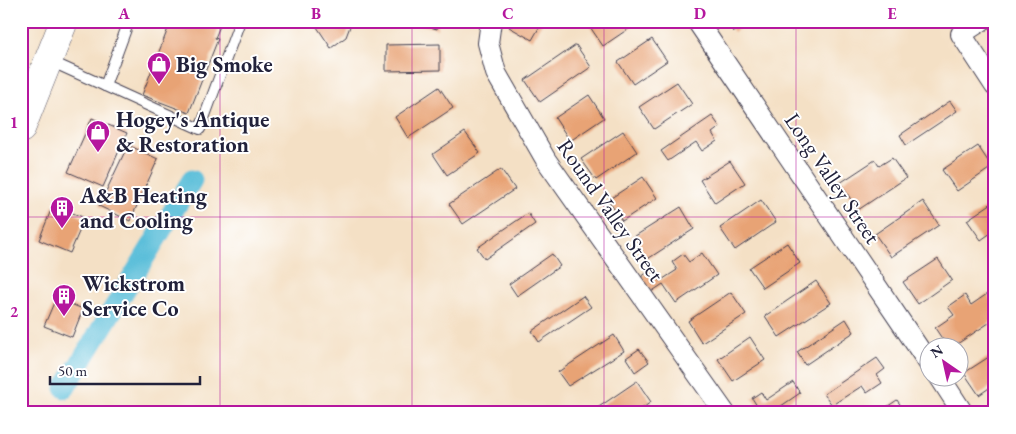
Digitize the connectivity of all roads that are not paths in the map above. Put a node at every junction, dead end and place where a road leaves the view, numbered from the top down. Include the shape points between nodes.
1 (64, 21) edge
2 (129, 21) edge
3 (240, 21) edge
4 (491, 21) edge
5 (697, 21) edge
6 (980, 21) edge
7 (48, 60) junction
8 (105, 86) junction
9 (995, 86) edge
10 (21, 129) edge
11 (918, 347) edge
12 (945, 386) edge
13 (725, 413) edge
14 (963, 413) edge

1 - 7 main road
2 - 8 lane
3 - 8 lane via 200,129
4 - 13 street, Round Valley Street via 488,43 496,72 546,160
5 - 11 street, Long Valley Street
6 - 9 street via 961,34
7 - 8 lane
7 - 10 main road
12 - 14 street

